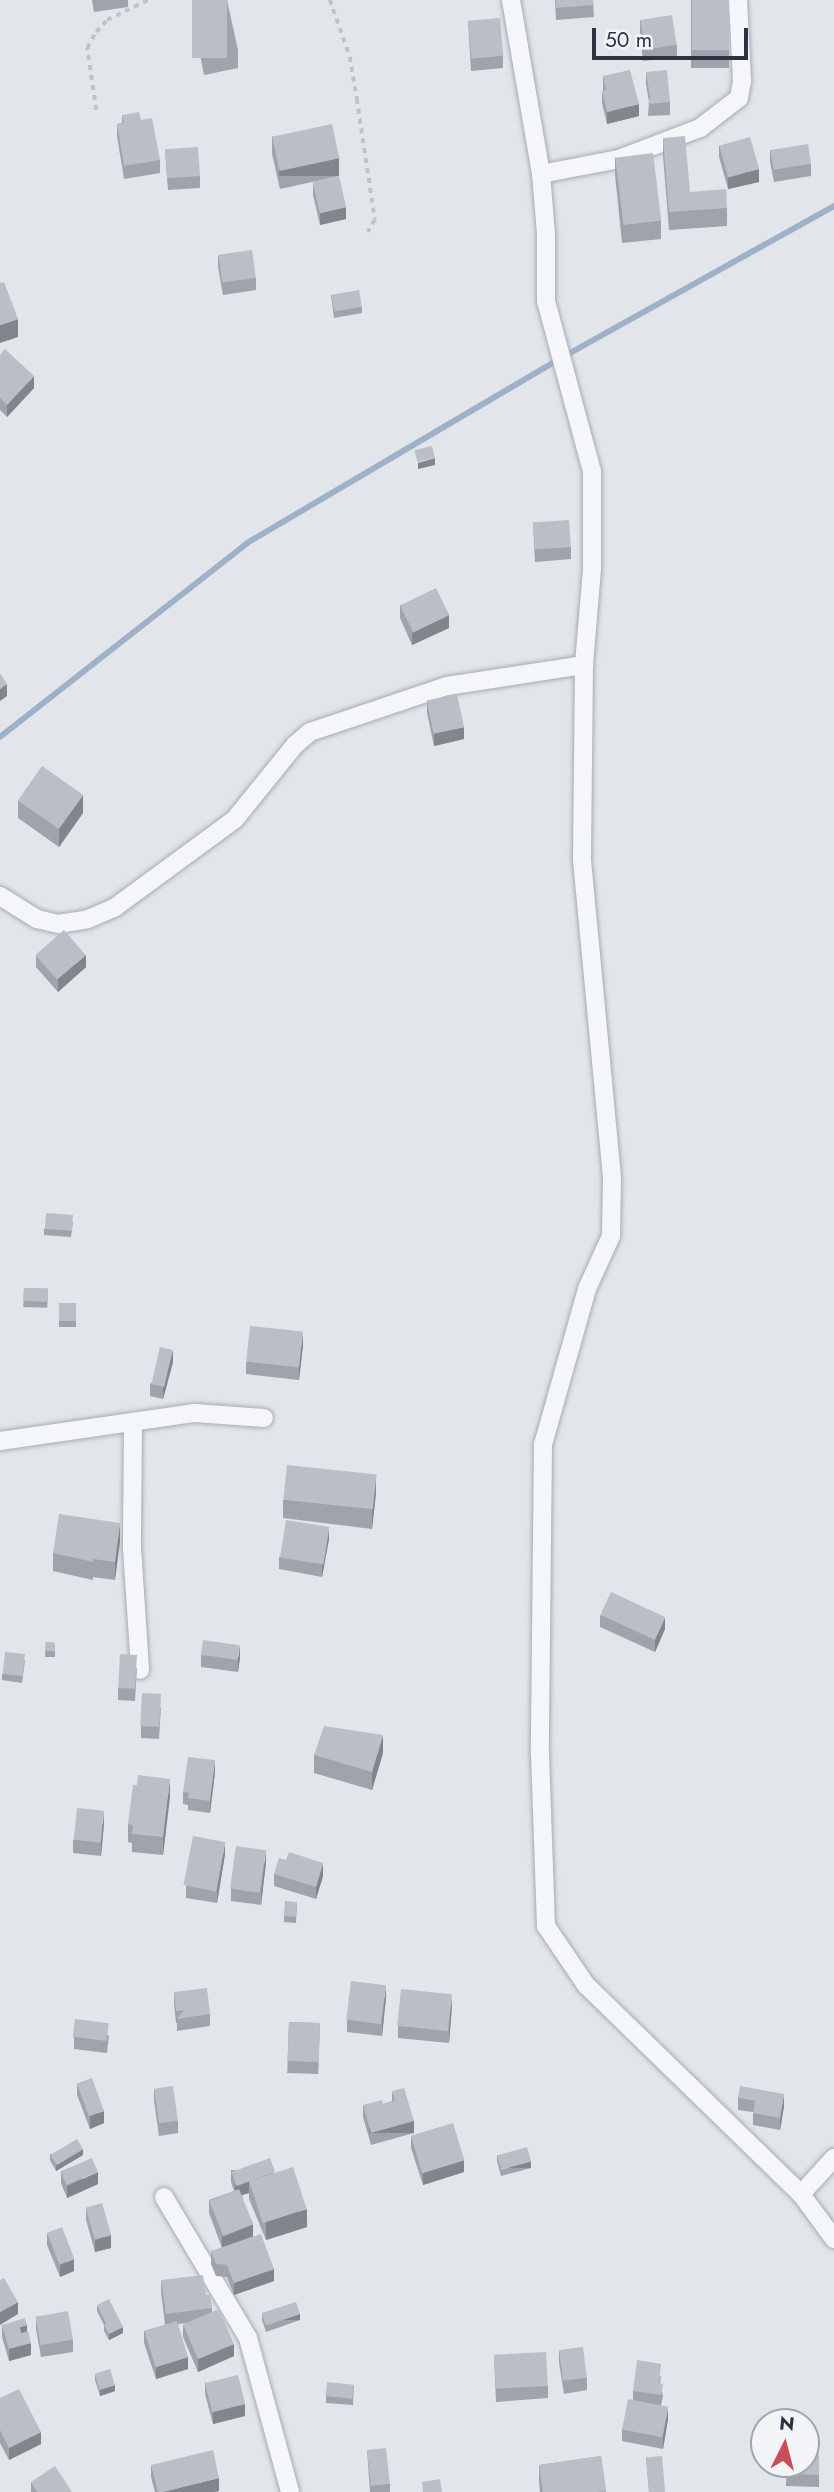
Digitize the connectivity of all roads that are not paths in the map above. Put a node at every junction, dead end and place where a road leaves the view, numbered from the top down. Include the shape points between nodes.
1 (511, 0) edge
2 (738, 0) edge
3 (541, 174) junction
4 (584, 665) junction
5 (0, 896) edge
6 (264, 1419) dead end
7 (133, 1422) junction
8 (0, 1441) edge
9 (140, 1670) edge
10 (834, 2158) edge
11 (801, 2194) junction
12 (164, 2197) dead end
13 (834, 2239) edge
14 (290, 2492) edge

1 - 3 street
2 - 3 street via 739,98 699,128 619,159
3 - 4 street via 546,301 592,471 593,569
4 - 5 street via 447,686 310,732 235,819 114,908 88,919 58,924 37,919
4 - 11 street via 582,860 612,1179 611,1236 587,1289 543,1444 540,1754 546,1926 586,1985
6 - 7 street via 195,1413
7 - 8 street
7 - 9 street via 132,1548
10 - 11 street
11 - 13 street
12 - 14 street via 247,2338

